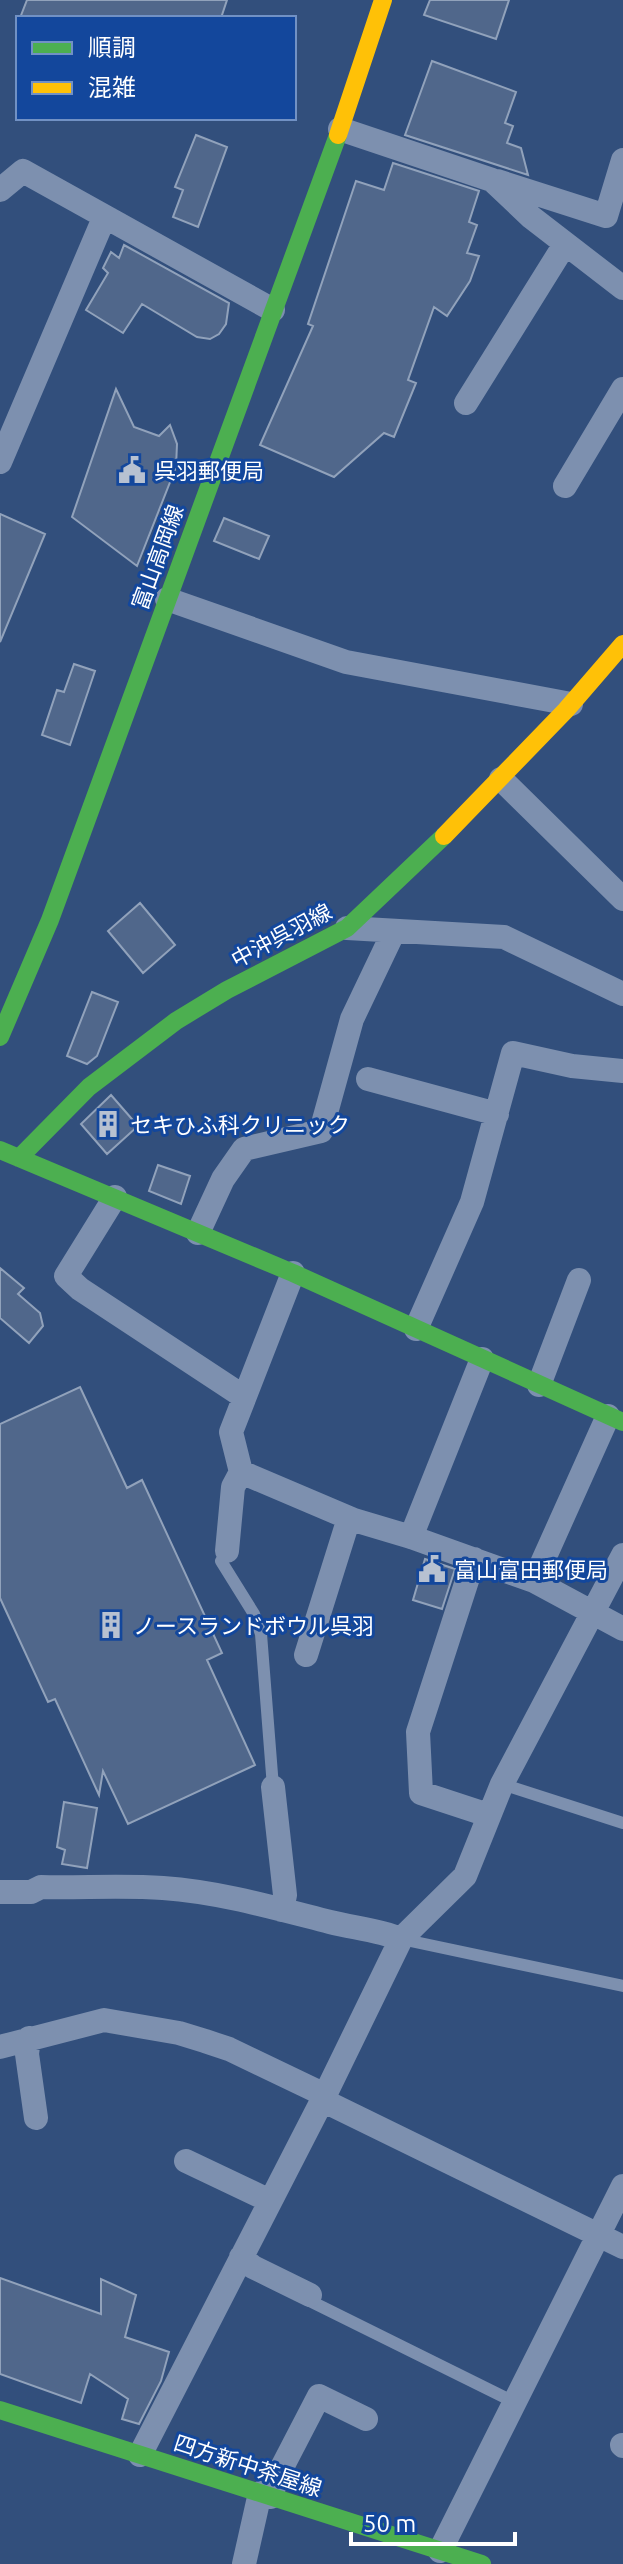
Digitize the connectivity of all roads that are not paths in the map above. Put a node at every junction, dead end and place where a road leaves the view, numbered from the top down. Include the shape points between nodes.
1 (383, 0) edge
2 (340, 129) junction
3 (623, 160) edge
4 (492, 180) junction
5 (0, 190) edge
6 (104, 218) junction
7 (615, 219) edge
8 (565, 244) junction
9 (623, 288) edge
10 (273, 310) junction
11 (623, 389) edge
12 (466, 403) dead end
13 (0, 462) edge
14 (565, 486) dead end
15 (167, 599) junction
16 (623, 644) edge
17 (571, 704) junction
18 (501, 779) junction
19 (623, 899) edge
20 (347, 928) junction
21 (394, 931) junction
22 (623, 994) edge
23 (0, 1037) edge
24 (623, 1071) edge
25 (368, 1079) dead end
26 (497, 1114) junction
27 (0, 1150) edge
28 (19, 1158) junction
29 (115, 1197) junction
30 (198, 1233) junction
31 (293, 1273) junction
32 (579, 1280) dead end
33 (416, 1329) junction
34 (482, 1359) junction
35 (539, 1385) junction
36 (244, 1397) junction
37 (616, 1419) edge
38 (241, 1472) junction
39 (349, 1518) junction
40 (411, 1537) junction
41 (227, 1551) joint
42 (623, 1555) edge
43 (474, 1559) junction
44 (534, 1581) junction
45 (593, 1611) junction
46 (623, 1629) edge
47 (306, 1655) dead end
48 (502, 1784) junction
49 (273, 1787) joint
50 (488, 1815) junction
51 (623, 1823) edge
52 (0, 1892) edge
53 (282, 1910) junction
54 (401, 1939) junction
55 (623, 1986) edge
56 (29, 2038) junction
57 (0, 2047) edge
58 (324, 2098) junction
59 (36, 2118) dead end
60 (186, 2161) dead end
61 (623, 2186) edge
62 (270, 2201) junction
63 (599, 2235) junction
64 (623, 2247) edge
65 (241, 2257) junction
66 (310, 2295) joint
67 (514, 2402) junction
68 (0, 2410) edge
69 (366, 2419) dead end
70 (140, 2455) junction
71 (265, 2495) junction
72 (440, 2551) junction
73 (250, 2562) edge
74 (482, 2564) edge

1 - 2 main road, 富山高岡線
2 - 4 street
2 - 10 main road, 富山高岡線
3 - 7 street
4 - 7 street
4 - 8 street
5 - 6 street via 23,171
6 - 10 street
6 - 13 street
8 - 9 street
8 - 12 street
10 - 15 main road, 富山高岡線
11 - 14 street
15 - 17 street via 346,662
15 - 23 main road, 富山高岡線 via 50,920
16 - 17 main road, 中沖呉羽線
17 - 18 main road, 中沖呉羽線
18 - 19 street
18 - 20 main road, 中沖呉羽線
20 - 21 street
20 - 28 main road, 中沖呉羽線 via 176,1021 89,1087
21 - 22 street via 504,937
21 - 30 street via 352,1019 321,1131 244,1149 223,1179
24 - 26 street via 513,1053
25 - 26 street
26 - 33 street via 472,1202
27 - 28 main road
28 - 29 main road
29 - 30 main road
29 - 36 street via 66,1276
30 - 31 main road
31 - 33 main road
31 - 36 street
32 - 35 street
33 - 34 main road
34 - 35 main road
34 - 40 street
35 - 37 main road
36 - 38 street via 231,1432
37 - 44 street
38 - 39 street
38 - 41 street via 233,1487
39 - 40 street
39 - 47 street
40 - 43 street
41 - 49 lane via 221,1561 261,1634
42 - 45 street
43 - 44 street
43 - 50 street via 418,1732 421,1793
44 - 45 street
45 - 46 street
45 - 48 street
48 - 50 street
48 - 51 lane
49 - 53 street via 285,1895
50 - 54 street via 465,1876
52 - 53 street via 162,1888
53 - 54 street
54 - 55 lane
54 - 58 street
56 - 57 street
56 - 58 street via 104,2020 179,2033 229,2049
56 - 59 street
58 - 62 street
58 - 63 street
60 - 62 street
61 - 63 street
62 - 65 street
63 - 64 street
63 - 67 street
65 - 66 street
65 - 70 street
66 - 67 lane via 310,2301
67 - 72 street
68 - 70 main road, 四方新中茶屋線
69 - 71 street via 319,2396
70 - 71 main road, 四方新中茶屋線
71 - 72 main road, 四方新中茶屋線
71 - 73 street
72 - 74 main road, 四方新中茶屋線

